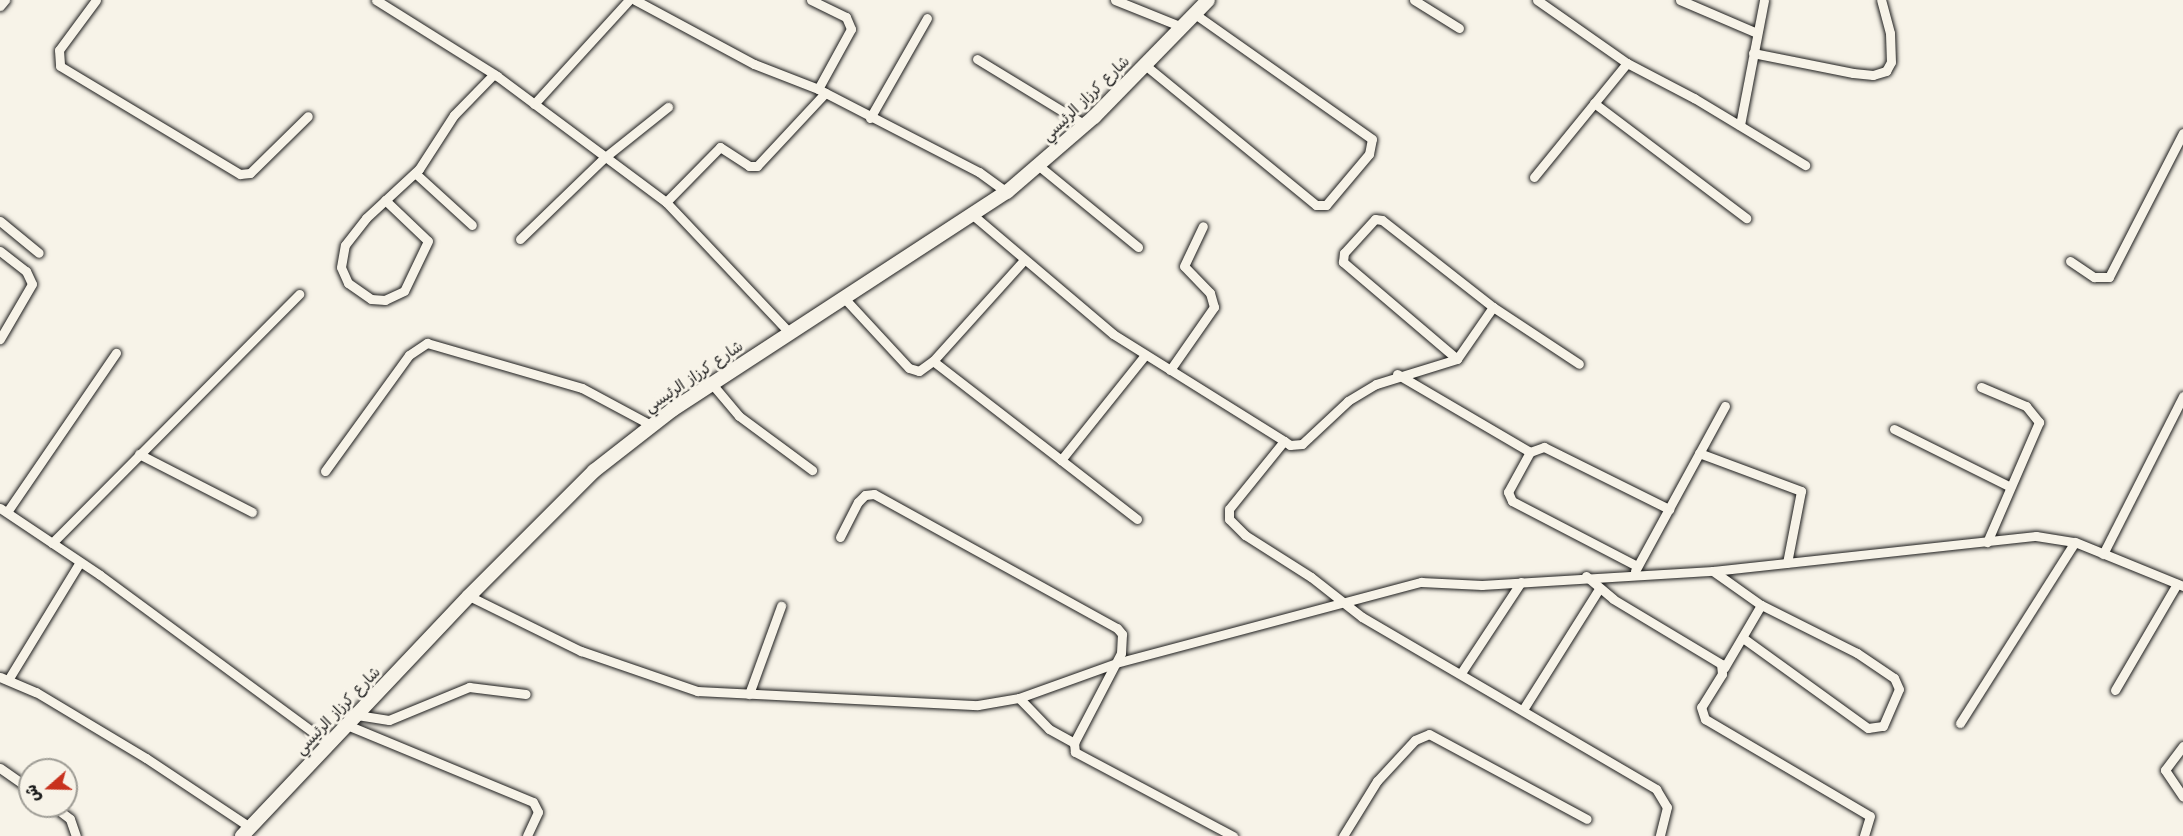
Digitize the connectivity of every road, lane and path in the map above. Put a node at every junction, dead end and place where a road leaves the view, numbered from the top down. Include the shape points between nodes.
1 (5, 0) edge
2 (96, 0) edge
3 (376, 0) edge
4 (629, 0) edge
5 (635, 0) edge
6 (811, 0) edge
7 (1115, 0) edge
8 (1208, 0) edge
9 (1414, 0) edge
10 (1537, 0) edge
11 (1680, 0) edge
12 (1764, 0) edge
13 (1881, 0) edge
14 (0, 6) edge
15 (1195, 14) junction
16 (927, 18) dead end
17 (1182, 27) junction
18 (1459, 28) dead end
19 (1757, 33) junction
20 (1753, 52) junction
21 (977, 59) dead end
22 (1627, 63) junction
23 (1145, 65) junction
24 (494, 74) junction
25 (821, 91) junction
26 (534, 104) junction
27 (1594, 104) junction
28 (668, 107) dead end
29 (308, 116) dead end
30 (870, 118) junction
31 (1085, 125) junction
32 (1740, 125) junction
33 (2183, 133) edge
34 (604, 158) junction
35 (1805, 165) dead end
36 (1039, 166) junction
37 (415, 173) junction
38 (1534, 177) dead end
39 (1007, 192) junction
40 (385, 200) junction
41 (666, 202) junction
42 (974, 216) junction
43 (1746, 218) dead end
44 (0, 221) edge
45 (472, 225) dead end
46 (1203, 226) dead end
47 (520, 239) dead end
48 (1138, 247) dead end
49 (0, 251) edge
50 (39, 253) dead end
51 (1024, 260) junction
52 (2070, 261) dead end
53 (298, 294) dead end
54 (845, 299) junction
55 (1493, 307) junction
56 (790, 333) junction
57 (0, 339) edge
58 (116, 353) dead end
59 (1145, 355) junction
60 (1457, 359) junction
61 (933, 361) junction
62 (1579, 364) dead end
63 (1170, 370) junction
64 (1397, 374) junction
65 (712, 384) junction
66 (1981, 387) dead end
67 (2183, 396) edge
68 (1725, 406) dead end
69 (651, 425) junction
70 (1894, 429) dead end
71 (1284, 441) junction
72 (1530, 452) junction
73 (1700, 453) junction
74 (139, 454) junction
75 (1061, 460) junction
76 (812, 470) dead end
77 (325, 471) dead end
78 (2009, 486) junction
79 (1669, 509) junction
80 (4, 510) edge
81 (252, 512) dead end
82 (1137, 519) dead end
83 (840, 537) dead end
84 (1987, 542) junction
85 (2075, 542) junction
86 (52, 543) junction
87 (2103, 554) junction
88 (80, 562) junction
89 (1787, 562) junction
90 (1637, 566) junction
91 (1713, 571) junction
92 (1586, 576) junction
93 (1632, 576) junction
94 (1521, 582) junction
95 (2180, 585) edge
96 (1599, 589) junction
97 (469, 596) junction
98 (1340, 602) junction
99 (1761, 605) junction
100 (781, 606) dead end
101 (1743, 638) junction
102 (1116, 663) junction
103 (1724, 668) junction
104 (1461, 673) junction
105 (4, 679) edge
106 (2115, 690) dead end
107 (526, 694) dead end
108 (749, 694) junction
109 (1019, 698) junction
110 (1524, 708) junction
111 (357, 715) junction
112 (1960, 723) dead end
113 (347, 725) junction
114 (1074, 743) junction
115 (329, 744) junction
116 (2183, 746) edge
117 (0, 768) edge
118 (18, 781) edge
119 (2183, 797) edge
120 (69, 818) edge
121 (1587, 819) dead end
122 (246, 831) edge
123 (76, 836) edge
124 (527, 836) edge
125 (1233, 836) edge
126 (1343, 836) edge
127 (1660, 836) edge
128 (1864, 836) edge

1 - 14 street
2 - 29 street via 59,50 60,66 240,174 250,173
3 - 24 street
4 - 26 street
5 - 25 street via 754,64
6 - 25 street via 846,17 851,29
7 - 17 street
8 - 15 street, شارع كرزاز الرئيسي
9 - 18 street
10 - 22 street
11 - 19 street
12 - 19 street
13 - 20 street via 1890,33 1891,62 1886,71 1873,75 1853,73
15 - 17 street, شارع كرزاز الرئيسي
15 - 23 street via 1372,139 1369,154 1329,202 1316,205
16 - 30 street
17 - 23 street, شارع كرزاز الرئيسي
19 - 20 street
20 - 32 street
21 - 31 street
22 - 27 street
22 - 32 street
23 - 31 street, شارع كرزاز الرئيسي
24 - 26 street
24 - 37 street via 454,116
25 - 30 street
25 - 41 street via 757,166 749,166 720,147
26 - 34 street
27 - 38 street
27 - 43 street
28 - 34 street
30 - 39 street via 980,172
31 - 36 street, شارع كرزاز الرئيسي
32 - 35 street
33 - 52 street via 2109,277 2094,277
34 - 41 street
34 - 47 street
36 - 39 street, شارع كرزاز الرئيسي
36 - 48 street
37 - 40 street
37 - 45 street
39 - 42 street, شارع كرزاز الرئيسي
40 - 40 street via 428,241 404,291 385,300 360,294 348,283 340,261 348,239
41 - 56 street
42 - 51 street
42 - 54 street, شارع كرزاز الرئيسي
44 - 50 street
46 - 63 street via 1184,266 1210,293 1214,307
49 - 57 street via 26,271 32,284
51 - 59 street
51 - 61 street
53 - 74 street
54 - 56 street, شارع كرزاز الرئيسي
54 - 61 street via 909,368 919,371
55 - 60 street
55 - 60 street via 1379,218 1344,253 1343,262
55 - 62 street
56 - 65 street, شارع كرزاز الرئيسي
58 - 80 street
59 - 63 street
59 - 75 street
60 - 64 street
61 - 75 street
63 - 71 street
64 - 71 street via 1348,401 1302,444
64 - 72 street
65 - 69 street, شارع كرزاز الرئيسي
65 - 76 street via 739,416
66 - 78 street via 2026,406 2039,422
67 - 87 street
68 - 73 street
69 - 77 street via 572,384 427,343 409,355
69 - 97 street, شارع كرزاز الرئيسي via 564,499
70 - 78 street
71 - 98 street via 1229,509 1229,519 1237,529 1311,577
72 - 79 street via 1544,447
72 - 90 street via 1508,492 1510,499
73 - 79 street
73 - 89 street via 1801,491
74 - 81 street
74 - 86 street
75 - 82 street
78 - 84 street
79 - 90 street
80 - 86 street
83 - 102 street via 865,495 880,497 1117,628 1123,645
84 - 85 street via 2016,536
84 - 89 street
85 - 87 street
85 - 112 street
86 - 88 street
87 - 95 street
88 - 105 street
88 - 115 street
89 - 91 street
90 - 93 street
91 - 93 street
91 - 99 street
92 - 93 street
92 - 94 street
92 - 96 street
94 - 98 street via 1421,582
94 - 104 street
95 - 106 street
96 - 103 street
96 - 110 street
97 - 108 street via 552,638 645,675 697,691
97 - 111 street, شارع كرزاز الرئيسي
98 - 102 street
98 - 104 street
99 - 101 street
99 - 101 street via 1857,653 1894,678 1899,689 1883,726 1868,728
100 - 108 street
101 - 103 street
102 - 109 street
102 - 114 street
103 - 128 street via 1701,714 1758,752 1870,816
104 - 110 street
105 - 122 street via 36,692 146,758
107 - 111 street via 469,687 389,720
108 - 109 street via 978,705
109 - 114 street via 1050,729
110 - 127 street via 1656,789 1667,807
111 - 113 street, شارع كرزاز الرئيسي
113 - 115 street, شارع كرزاز الرئيسي
113 - 124 street via 533,802 538,812
114 - 125 street via 1077,755
115 - 122 street, شارع كرزاز الرئيسي
116 - 119 street via 2165,770
117 - 118 street
120 - 123 street
121 - 126 street via 1429,734 1415,740 1377,782

